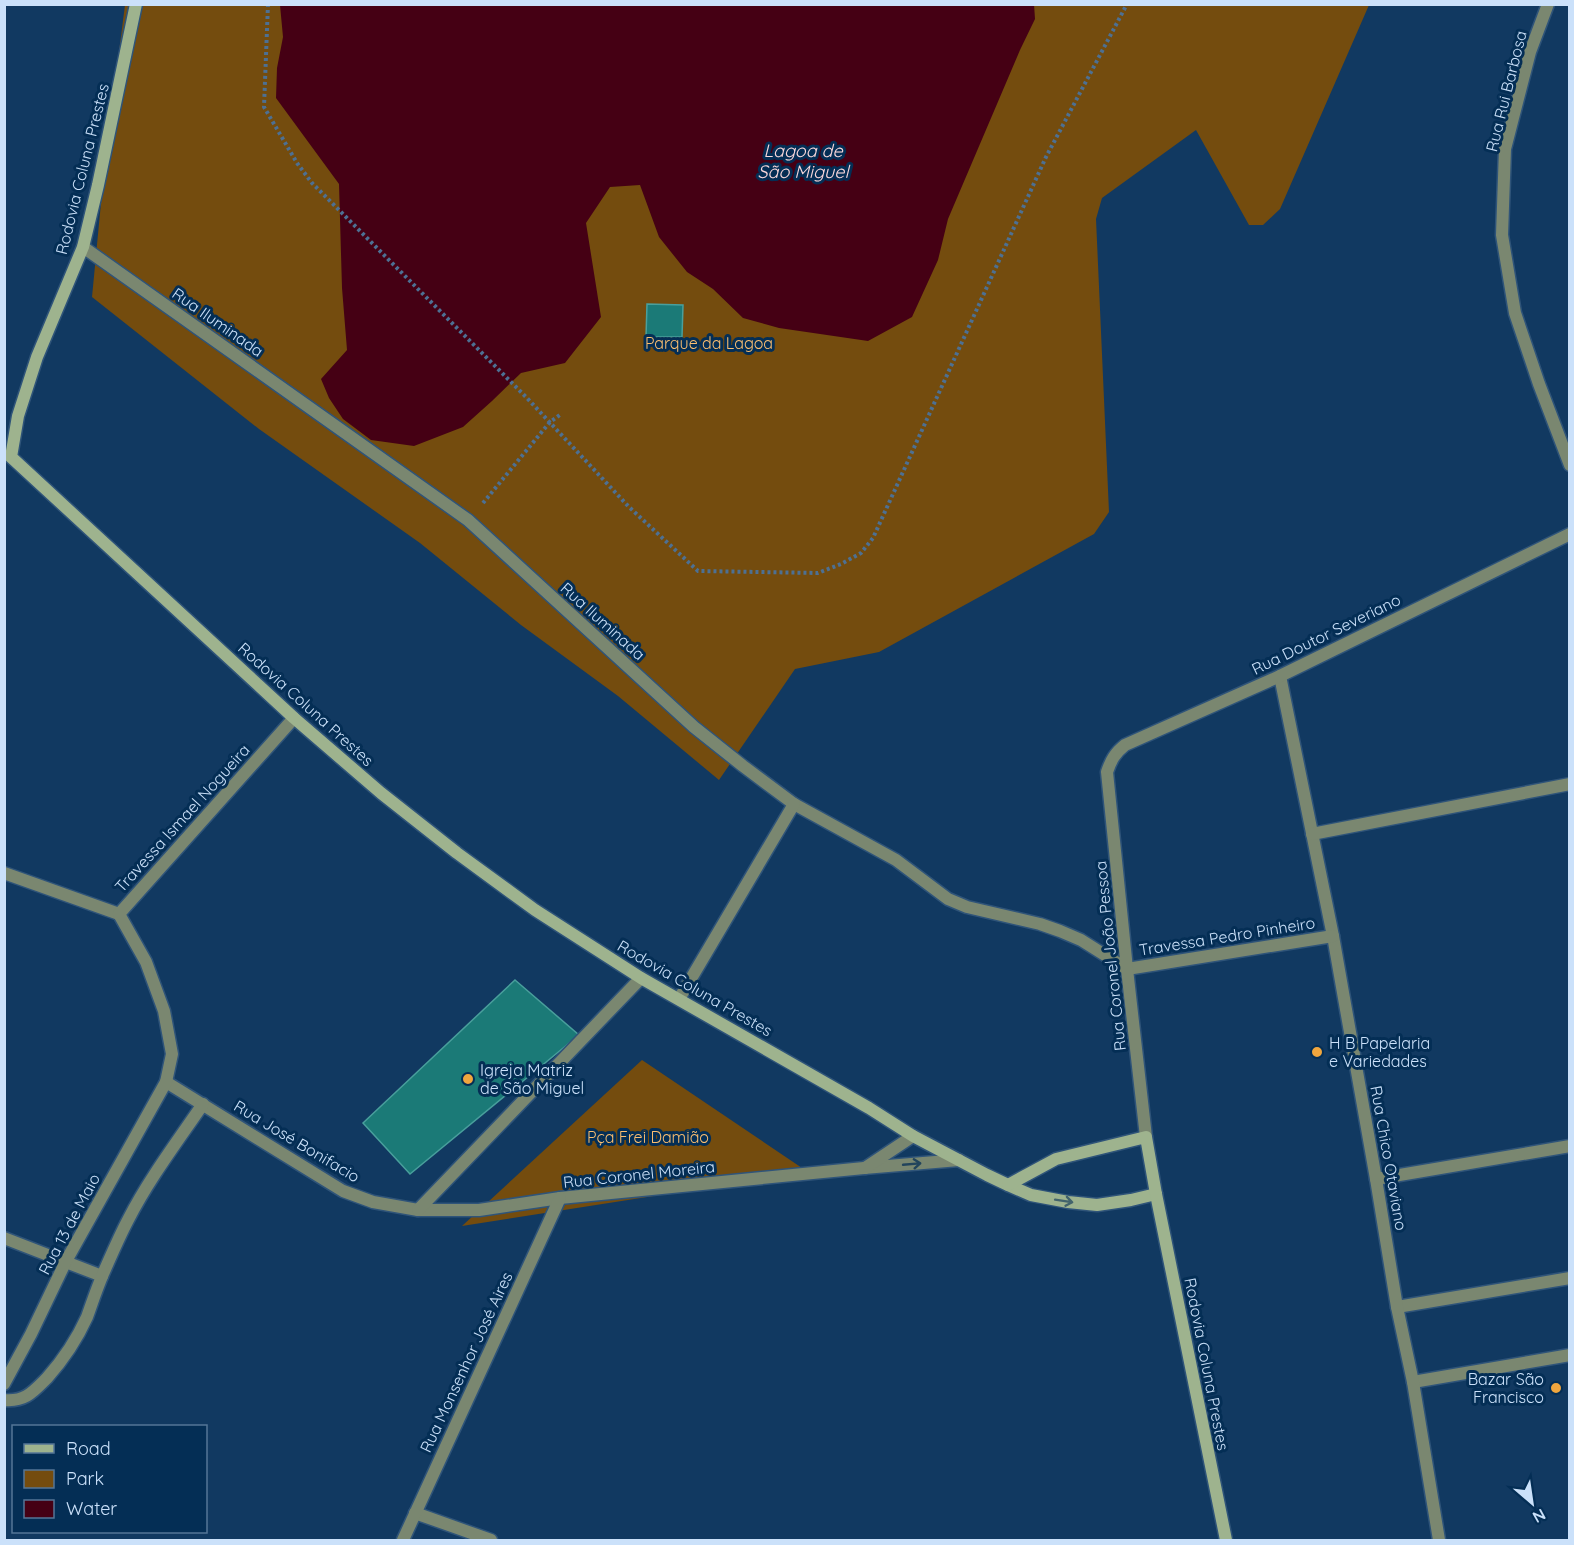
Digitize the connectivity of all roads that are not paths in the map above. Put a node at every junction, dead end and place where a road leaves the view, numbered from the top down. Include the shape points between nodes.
1 (136, 4) edge
2 (1548, 4) edge
3 (83, 247) junction
4 (8, 455) edge
5 (1569, 465) edge
6 (1569, 534) edge
7 (1280, 676) junction
8 (294, 718) junction
9 (1107, 772) joint
10 (1569, 784) edge
11 (794, 804) junction
12 (1312, 834) junction
13 (4, 873) edge
14 (119, 914) junction
15 (1333, 936) junction
16 (1127, 969) junction
17 (641, 978) junction
18 (680, 999) junction
19 (166, 1082) junction
20 (203, 1104) junction
21 (913, 1136) junction
22 (1146, 1137) junction
23 (1569, 1146) edge
24 (959, 1160) junction
25 (864, 1168) junction
26 (1376, 1179) junction
27 (1008, 1185) junction
28 (1156, 1194) junction
29 (560, 1198) junction
30 (418, 1210) junction
31 (4, 1238) edge
32 (66, 1261) junction
33 (102, 1276) junction
34 (1569, 1278) edge
35 (1397, 1307) junction
36 (1569, 1355) edge
37 (1413, 1382) junction
38 (4, 1384) edge
39 (4, 1400) edge
40 (415, 1513) junction
41 (403, 1540) edge
42 (491, 1540) edge
43 (1226, 1540) edge
44 (1439, 1540) edge

1 - 3 main road, Rodovia Coluna Prestes
2 - 5 street, Rua Rui Barbosa via 1530,52 1505,149 1502,235 1515,313
3 - 4 main road, Rodovia Coluna Prestes via 33,366
3 - 11 street, Rua Iluminada via 468,520 694,727
4 - 8 main road, Rodovia Coluna Prestes
6 - 7 street, Rua Doutor Severiano
7 - 9 street, Rua Doutor Severiano via 1125,745 1117,751
7 - 12 street, Rua Chico Otaviano
8 - 14 street, Travessa Ismael Nogueira
8 - 17 main road, Rodovia Coluna Prestes via 457,853
9 - 16 street, Rua Coronel João Pessoa
10 - 12 street
11 - 16 street, Rua Iluminada via 896,861 948,899 1060,931
11 - 18 street
12 - 15 street, Rua Chico Otaviano
13 - 14 street
14 - 19 street, Travessa Ismael Nogueira via 146,962 164,1011 172,1054
15 - 16 street, Travessa Pedro Pinheiro
15 - 26 street, Rua Chico Otaviano
16 - 22 street, Rua Coronel João Pessoa
17 - 18 main road, Rodovia Coluna Prestes
17 - 30 street
18 - 21 main road, Rodovia Coluna Prestes
19 - 20 street, Rua José Bonifacio
19 - 32 street, Rua 13 de Maio
20 - 30 street, Rua José Bonifacio via 343,1191 373,1202
20 - 33 street via 145,1190
21 - 24 main road, Rodovia Coluna Prestes
21 - 25 street, Rua Coronel Moreira
22 - 27 main road via 1056,1159
22 - 28 main road, Rodovia Coluna Prestes
23 - 26 street
25 -> 24 street, Rua Coronel Moreira
24 - 27 main road, Rodovia Coluna Prestes
25 - 29 street, Rua Coronel Moreira
26 - 35 street, Rua Chico Otaviano
27 -> 28 main road, Rodovia Coluna Prestes via 1031,1195 1097,1205
28 - 43 main road, Rodovia Coluna Prestes
29 - 30 street, Rua Coronel Moreira via 479,1210
29 - 40 street, Rua Monsenhor José Aires
31 - 32 street
32 - 33 street
32 - 38 street, Rua 13 de Maio
33 - 39 street via 86,1318 54,1370 24,1398
34 - 35 street
35 - 37 street, Rua Chico Otaviano
36 - 37 street
37 - 44 street, Rua Chico Otaviano
40 - 41 street, Rua Monsenhor José Aires
40 - 42 street

